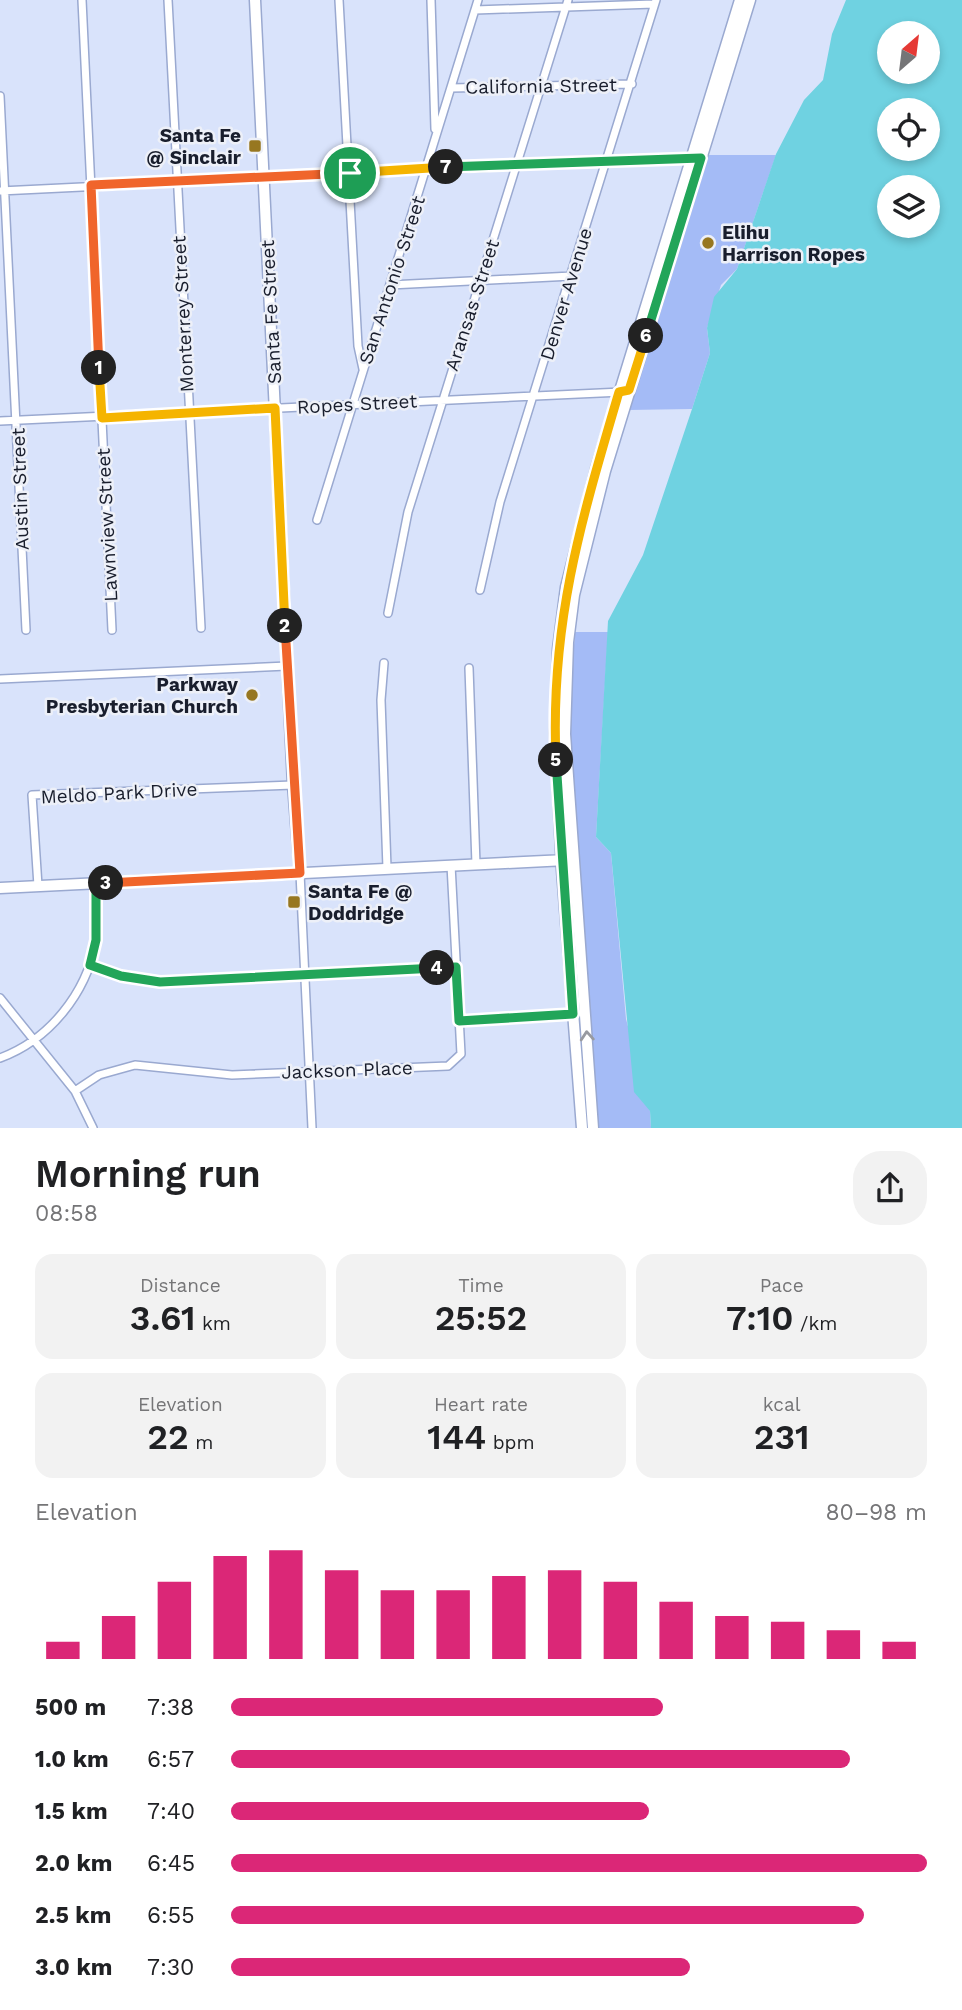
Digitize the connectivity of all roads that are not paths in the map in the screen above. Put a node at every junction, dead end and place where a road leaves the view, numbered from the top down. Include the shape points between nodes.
1 (82, 0) edge
2 (168, 0) edge
3 (255, 0) edge
4 (339, 0) edge
5 (431, 0) edge
6 (478, 0) edge
7 (750, 0) edge
8 (655, 2) edge
9 (567, 4) edge
10 (742, 7) edge
11 (475, 10) junction
12 (632, 84) junction
13 (541, 85) junction
14 (451, 88) junction
15 (0, 96) edge
16 (436, 133) junction
17 (696, 157) junction
18 (606, 161) junction
19 (517, 165) junction
20 (429, 168) junction
21 (350, 173) junction
22 (264, 178) junction
23 (176, 182) junction
24 (91, 185) junction
25 (2, 191) edge
26 (572, 276) junction
27 (479, 282) junction
28 (390, 285) junction
29 (363, 370) junction
30 (624, 391) junction
31 (534, 396) junction
32 (443, 399) junction
33 (352, 404) junction
34 (275, 408) junction
35 (188, 413) junction
36 (102, 418) junction
37 (18, 420) junction
38 (0, 421) edge
39 (317, 520) dead end
40 (480, 590) dead end
41 (388, 613) dead end
42 (201, 628) dead end
43 (26, 630) dead end
44 (113, 630) dead end
45 (384, 663) dead end
46 (287, 666) junction
47 (469, 668) dead end
48 (0, 679) edge
49 (561, 680) junction
50 (293, 785) junction
51 (561, 860) junction
52 (573, 860) junction
53 (476, 864) junction
54 (451, 865) junction
55 (387, 868) junction
56 (300, 873) junction
57 (96, 883) junction
58 (38, 886) junction
59 (0, 888) edge
60 (90, 965) junction
61 (456, 967) junction
62 (304, 974) junction
63 (0, 998) edge
64 (585, 1013) junction
65 (573, 1014) junction
66 (459, 1021) junction
67 (34, 1039) junction
68 (0, 1058) edge
69 (589, 1067) junction
70 (577, 1069) junction
71 (309, 1073) junction
72 (75, 1091) junction
73 (593, 1114) junction
74 (581, 1115) junction
75 (93, 1128) edge
76 (312, 1128) edge
77 (582, 1128) edge
78 (593, 1128) edge

1 - 24 street, Lawnview Street
2 - 23 street, Monterrey Street
3 - 22 main road, Santa Fe Street
4 - 21 street
5 - 16 street
6 - 11 street, San Antonio Street
7 - 10 main road
8 - 9 street
8 - 12 street, Denver Avenue
9 - 11 street
9 - 13 street, Aransas Street
10 - 17 main road
11 - 14 street, San Antonio Street
12 - 13 street, California Street
12 - 18 street, Denver Avenue
13 - 14 street, California Street
13 - 19 street, Aransas Street
14 - 16 street, San Antonio Street
15 - 25 street, Austin Street
16 - 20 street, San Antonio Street
17 - 18 street
17 - 30 main road
18 - 19 street
18 - 26 street, Denver Avenue
19 - 20 street
19 - 27 street, Aransas Street
20 - 21 street
20 - 28 street, San Antonio Street
21 - 22 street
21 - 29 street
22 - 23 street
22 - 34 main road, Santa Fe Street
23 - 24 street
23 - 35 street, Monterrey Street
24 - 25 street
24 - 36 street, Lawnview Street
25 - 37 street, Austin Street
26 - 27 street
26 - 31 street, Denver Avenue
27 - 28 street
27 - 32 street, Aransas Street
28 - 29 street, San Antonio Street
29 - 33 street, San Antonio Street
30 - 31 street, Ropes Street
30 - 49 main road via 575,567
31 - 32 street, Ropes Street
31 - 40 street, Denver Avenue via 500,502
32 - 33 street, Ropes Street
32 - 41 street, Aransas Street via 408,512
33 - 34 street, Ropes Street
33 - 39 street, San Antonio Street
34 - 35 street, Ropes Street
34 - 46 main road, Santa Fe Street
35 - 36 street, Ropes Street
35 - 42 street, Monterrey Street
36 - 37 street, Ropes Street
36 - 44 street, Lawnview Street
37 - 38 street, Ropes Street
37 - 43 street, Austin Street
45 - 55 street via 381,701
46 - 48 street
46 - 50 main road, Santa Fe Street
47 - 53 street
49 - 51 main road via 555,733
49 - 52 main road
50 - 56 main road, Santa Fe Street
50 - 58 street, Meldo Park Drive via 32,794
51 - 52 main road
51 - 53 main road
51 - 65 main road
52 - 64 main road
53 - 54 main road
54 - 55 main road
54 - 61 street
55 - 56 main road
56 - 57 main road
56 - 62 street, Santa Fe Street
57 - 58 main road
57 - 60 street via 96,940
58 - 59 main road
60 - 62 street via 160,982
60 - 67 street via 69,1005
61 - 62 street
61 - 66 street
62 - 71 street, Santa Fe Street
63 - 67 street
64 - 65 street
69 -> 64 main road
65 - 66 street
65 - 70 main road
66 - 71 street, Jackson Place via 461,1054 448,1066
67 - 68 street
67 - 72 street
69 - 70 main road
69 - 73 main road
70 - 74 main road
71 - 72 street, Jackson Place via 232,1074 135,1065 99,1074
71 - 76 street, Santa Fe Street
72 - 75 street
73 - 74 main road
73 - 78 main road
74 - 77 main road

